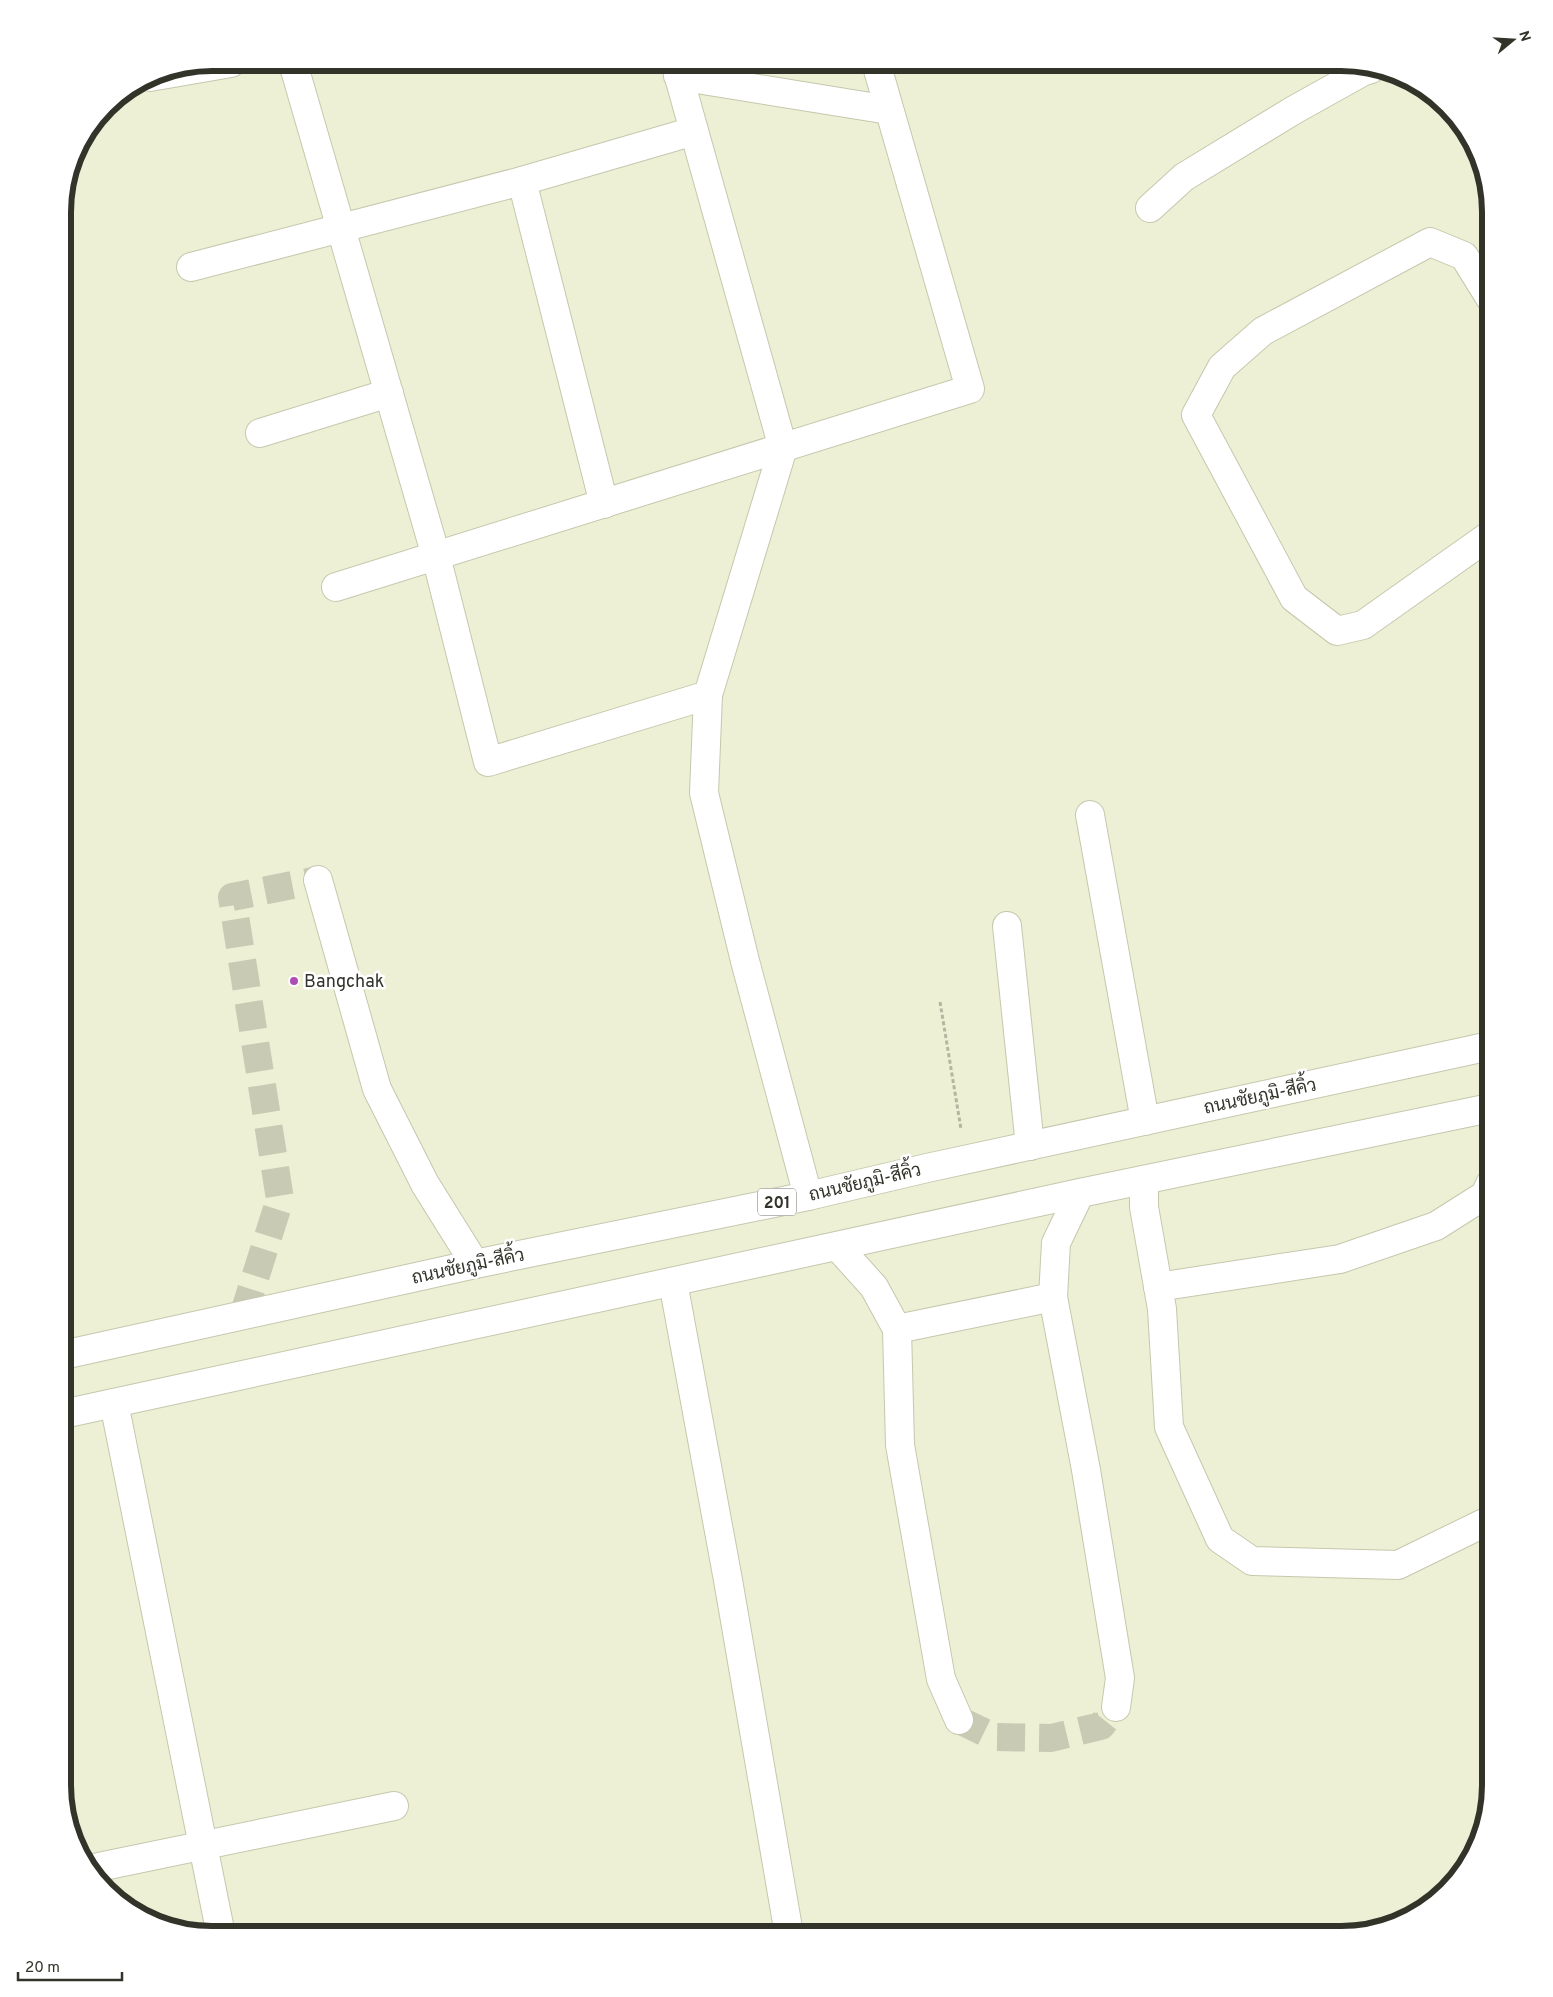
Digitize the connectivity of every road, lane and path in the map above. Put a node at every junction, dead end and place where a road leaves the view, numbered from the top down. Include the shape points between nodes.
1 (296, 72) edge
2 (677, 72) edge
3 (692, 72) edge
4 (878, 72) edge
5 (1360, 73) edge
6 (889, 110) junction
7 (694, 131) junction
8 (522, 181) junction
9 (1150, 208) dead end
10 (341, 228) junction
11 (191, 267) dead end
12 (1482, 285) edge
13 (389, 393) junction
14 (260, 433) dead end
15 (783, 448) junction
16 (604, 504) junction
17 (1482, 541) edge
18 (436, 556) junction
19 (336, 587) dead end
20 (708, 695) junction
21 (1090, 815) dead end
22 (318, 880) dead end
23 (1007, 926) dead end
24 (940, 1002) dead end
25 (1482, 1048) edge
26 (1482, 1110) edge
27 (1144, 1121) junction
28 (1030, 1146) junction
29 (967, 1159) junction
30 (1144, 1180) junction
31 (1080, 1192) junction
32 (808, 1196) junction
33 (1482, 1196) edge
34 (838, 1246) junction
35 (475, 1264) junction
36 (673, 1282) junction
37 (1158, 1287) junction
38 (1053, 1297) junction
39 (897, 1329) junction
40 (71, 1354) edge
41 (114, 1403) junction
42 (71, 1412) edge
43 (1482, 1524) edge
44 (1116, 1707) tunnel mouth
45 (960, 1720) tunnel mouth
46 (394, 1806) dead end
47 (203, 1846) junction
48 (97, 1866) edge
49 (219, 1926) edge
50 (788, 1926) edge

1 - 10 main road
2 - 7 main road
3 - 6 main road
4 - 6 main road
5 - 9 main road via 1184,177
6 - 15 main road via 970,389
7 - 8 main road
7 - 15 main road
8 - 10 main road
8 - 16 main road
10 - 11 main road
10 - 13 main road
12 - 17 main road via 1464,256 1430,242 1263,331 1222,367 1196,415 1294,598 1338,631 1363,625
13 - 14 main road
13 - 18 main road
15 - 16 main road
15 - 20 main road
16 - 18 main road
18 - 19 main road
18 - 20 main road via 488,762
20 - 32 main road via 704,793
21 - 27 main road
22 - 35 main road via 377,1089 424,1184
23 - 28 main road
24 - 29 path
25 - 27 main road, ถนนชัยภูมิ-สีคิ้ว / 201
26 - 30 main road
27 - 28 main road, ถนนชัยภูมิ-สีคิ้ว / 201
28 - 29 main road, ถนนชัยภูมิ-สีคิ้ว / 201
29 - 32 main road, ถนนชัยภูมิ-สีคิ้ว / 201
30 - 31 main road
30 - 37 main road via 1144,1207
31 - 34 main road
31 - 38 main road via 1056,1243
32 - 35 main road, ถนนชัยภูมิ-สีคิ้ว / 201
33 - 37 main road via 1436,1226 1340,1259
34 - 36 main road
34 - 39 main road via 874,1287
35 - 40 main road, ถนนชัยภูมิ-สีคิ้ว / 201
36 - 41 main road
36 - 50 main road
37 - 43 main road via 1170,1427 1220,1538 1252,1560 1398,1565
38 - 39 main road
38 - 44 main road via 1086,1470 1120,1678
39 - 45 main road via 900,1445 941,1679
41 - 42 main road
41 - 47 main road
46 - 47 main road
47 - 48 main road
47 - 49 main road

